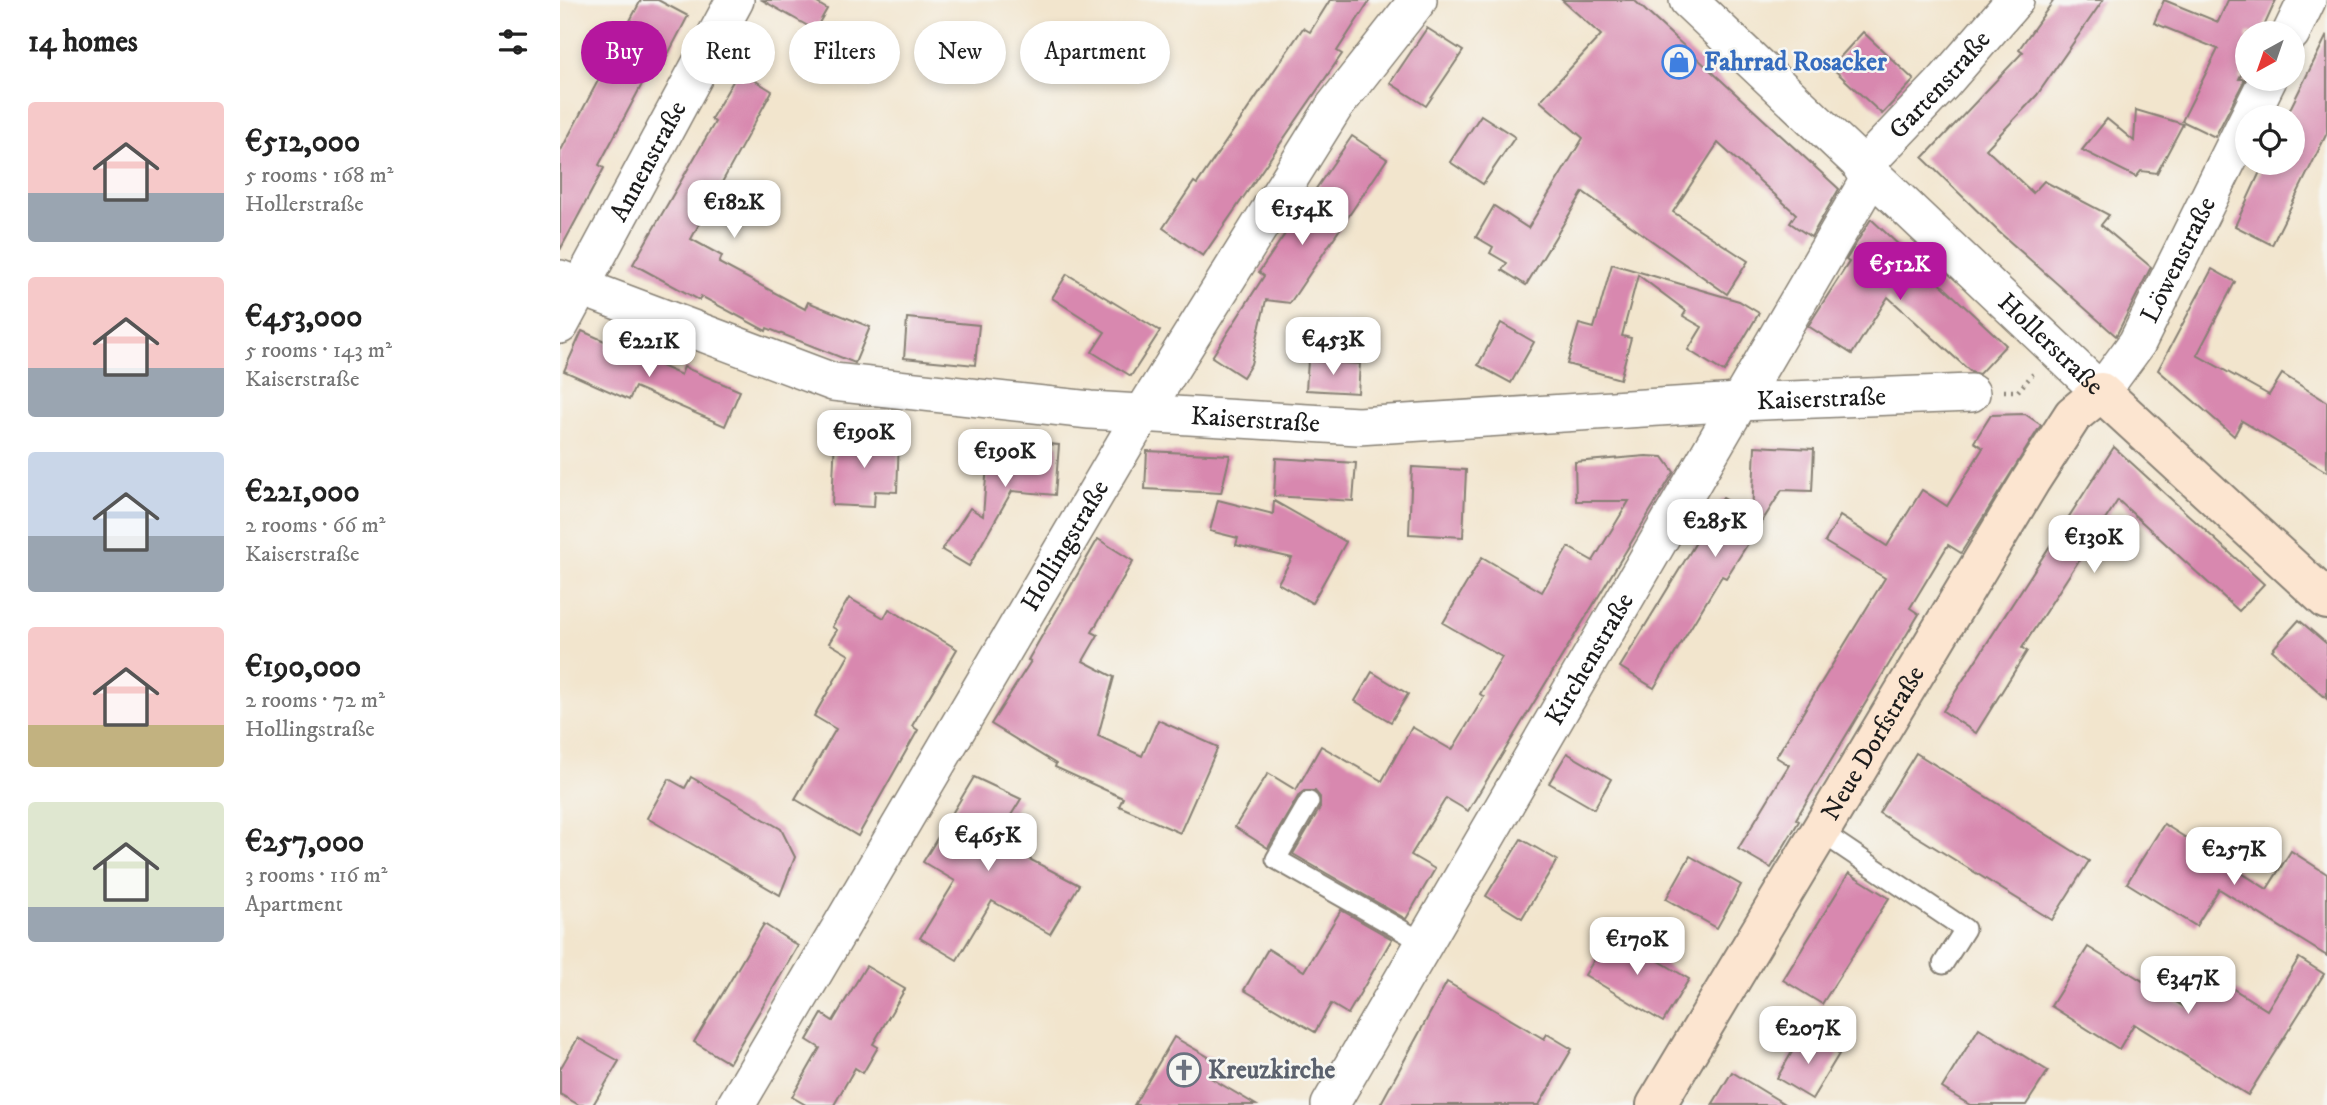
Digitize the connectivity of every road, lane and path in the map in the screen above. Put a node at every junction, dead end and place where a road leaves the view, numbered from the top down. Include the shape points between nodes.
1 (735, 0) edge
2 (1418, 0) edge
3 (1688, 0) edge
4 (2015, 0) edge
5 (2307, 0) edge
6 (2297, 21) edge
7 (2235, 145) edge
8 (1866, 172) junction
9 (571, 284) edge
10 (560, 325) edge
11 (2056, 347) junction
12 (2101, 392) junction
13 (1971, 393) joint
14 (1739, 402) junction
15 (1143, 413) junction
16 (2327, 600) edge
17 (1308, 802) dead end
18 (1821, 832) junction
19 (1426, 944) junction
20 (1943, 964) dead end
21 (736, 1105) edge
22 (1330, 1105) edge
23 (1656, 1105) edge

1 - 9 street, Annenstraße
2 - 15 street, Hollingstraße via 1334,107
3 - 8 street, Hollerstraße
4 - 8 street, Gartenstraße
5 - 6 street
7 - 12 street, Löwenstraße via 2137,343
8 - 11 street, Hollerstraße
8 - 14 street, Kirchenstraße
9 - 10 street, Annenstraße
9 - 15 street, Kaiserstraße via 833,382
11 - 12 street, Hollerstraße
11 - 13 path via 2018,391
12 - 16 street, Hollerstraße
12 - 18 street, Neue Dorfstraße via 2073,415 2045,458
13 - 14 street, Kaiserstraße
14 - 15 street, Kaiserstraße via 1358,426
14 - 19 street, Kirchenstraße
15 - 21 street, Hollingstraße
17 - 19 lane via 1276,859
18 - 20 lane via 1965,929
18 - 23 street, Neue Dorfstraße
19 - 22 street, Kirchenstraße

